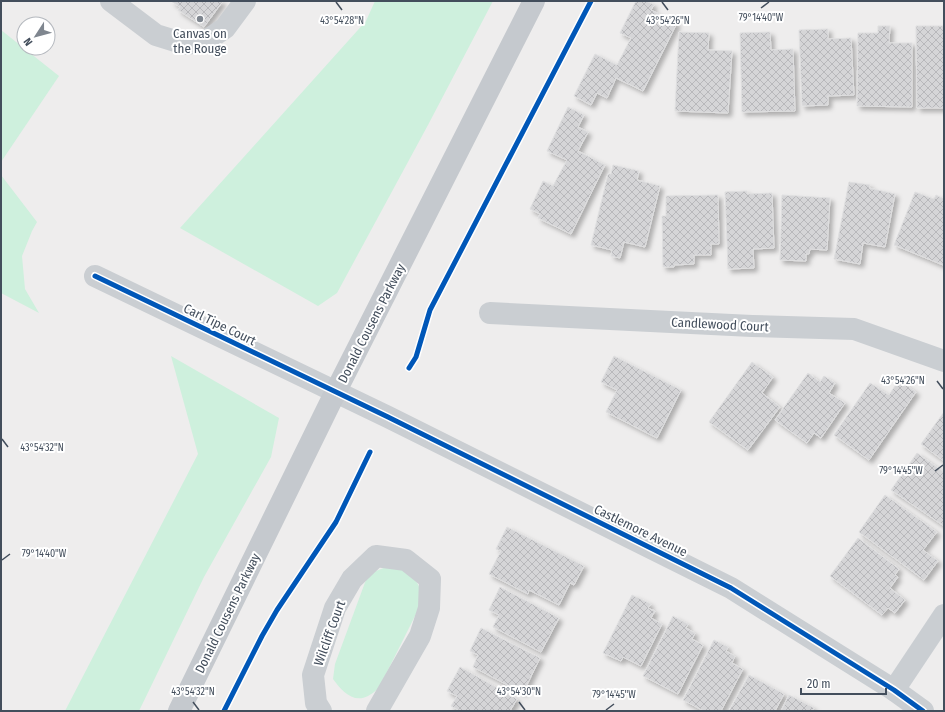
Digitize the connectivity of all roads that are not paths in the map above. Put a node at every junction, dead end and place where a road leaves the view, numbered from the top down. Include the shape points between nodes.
1 (110, 1) edge
2 (245, 1) edge
3 (534, 1) edge
4 (95, 276) dead end
5 (490, 313) dead end
6 (944, 360) edge
7 (336, 391) junction
8 (944, 615) edge
9 (894, 690) junction
10 (179, 711) edge
11 (321, 711) edge
12 (377, 711) edge
13 (923, 711) edge

1 - 2 street via 156,35 185,44 206,41 225,28
3 - 7 main road, Donald Cousens Parkway
4 - 7 street, Carl Tipe Court
5 - 6 street, Candlewood Court via 854,329
7 - 9 street, Castlemore Avenue via 731,588
7 - 10 main road, Donald Cousens Parkway
8 - 9 street
9 - 13 street, Castlemore Avenue
11 - 12 street, Wilcliff Court via 316,703 313,675 335,608 352,579 376,556 406,560 430,579 429,608 420,636

